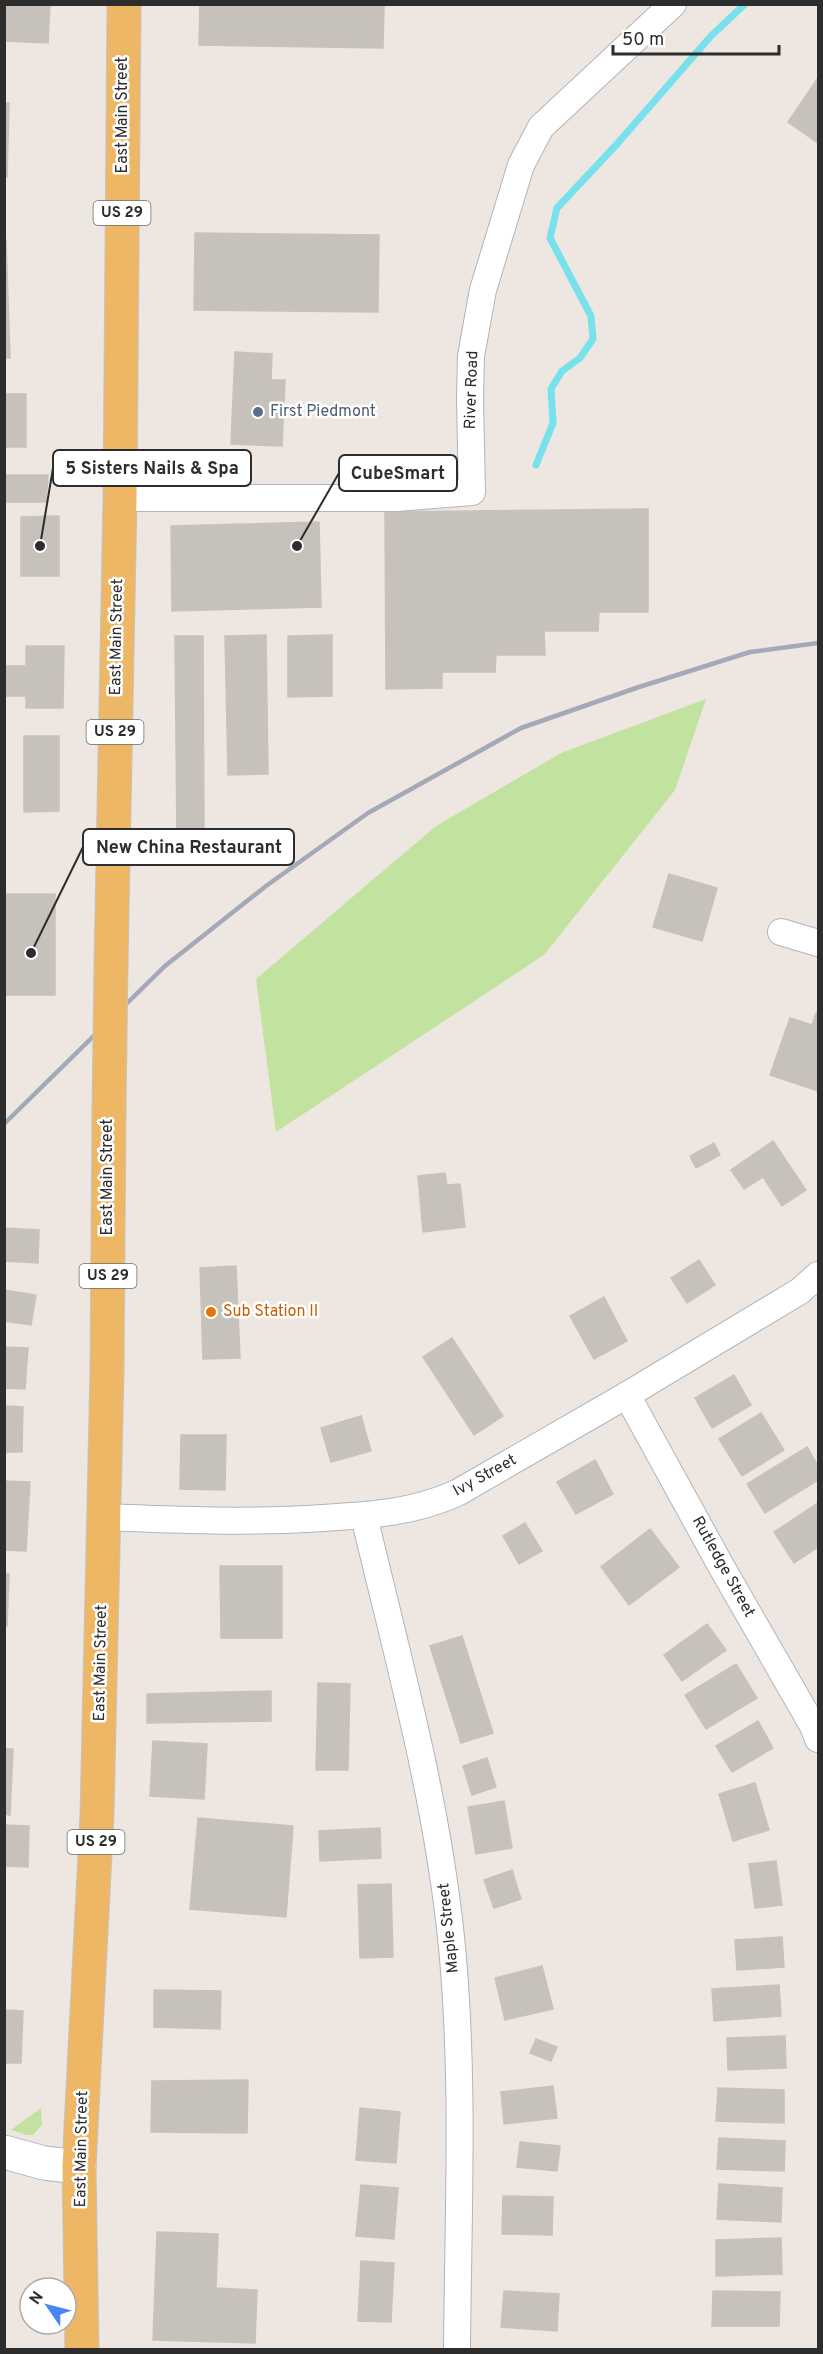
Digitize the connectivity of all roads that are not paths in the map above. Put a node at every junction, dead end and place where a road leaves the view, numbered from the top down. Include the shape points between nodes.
1 (124, 4) edge
2 (673, 4) edge
3 (120, 498) junction
4 (781, 932) dead end
5 (819, 943) edge
6 (819, 1275) edge
7 (627, 1395) junction
8 (364, 1516) junction
9 (104, 1517) junction
10 (819, 1739) edge
11 (4, 2152) edge
12 (79, 2167) junction
13 (82, 2349) edge
14 (457, 2349) edge

1 - 3 main road, East Main Street / US 29
2 - 3 street, River Road via 541,127 521,165 483,290 471,356 472,492 396,498
3 - 9 main road, East Main Street / US 29, bridge
4 - 5 street
6 - 7 street, Ivy Street
7 - 8 street, Ivy Street via 457,1493 412,1510
7 - 10 street, Rutledge Street
8 - 9 street, Ivy Street via 254,1522
8 - 14 street, Maple Street via 429,1791 451,1937 459,2084
9 - 12 main road, East Main Street / US 29 via 97,1831
11 - 12 street
12 - 13 main road, East Main Street / US 29

